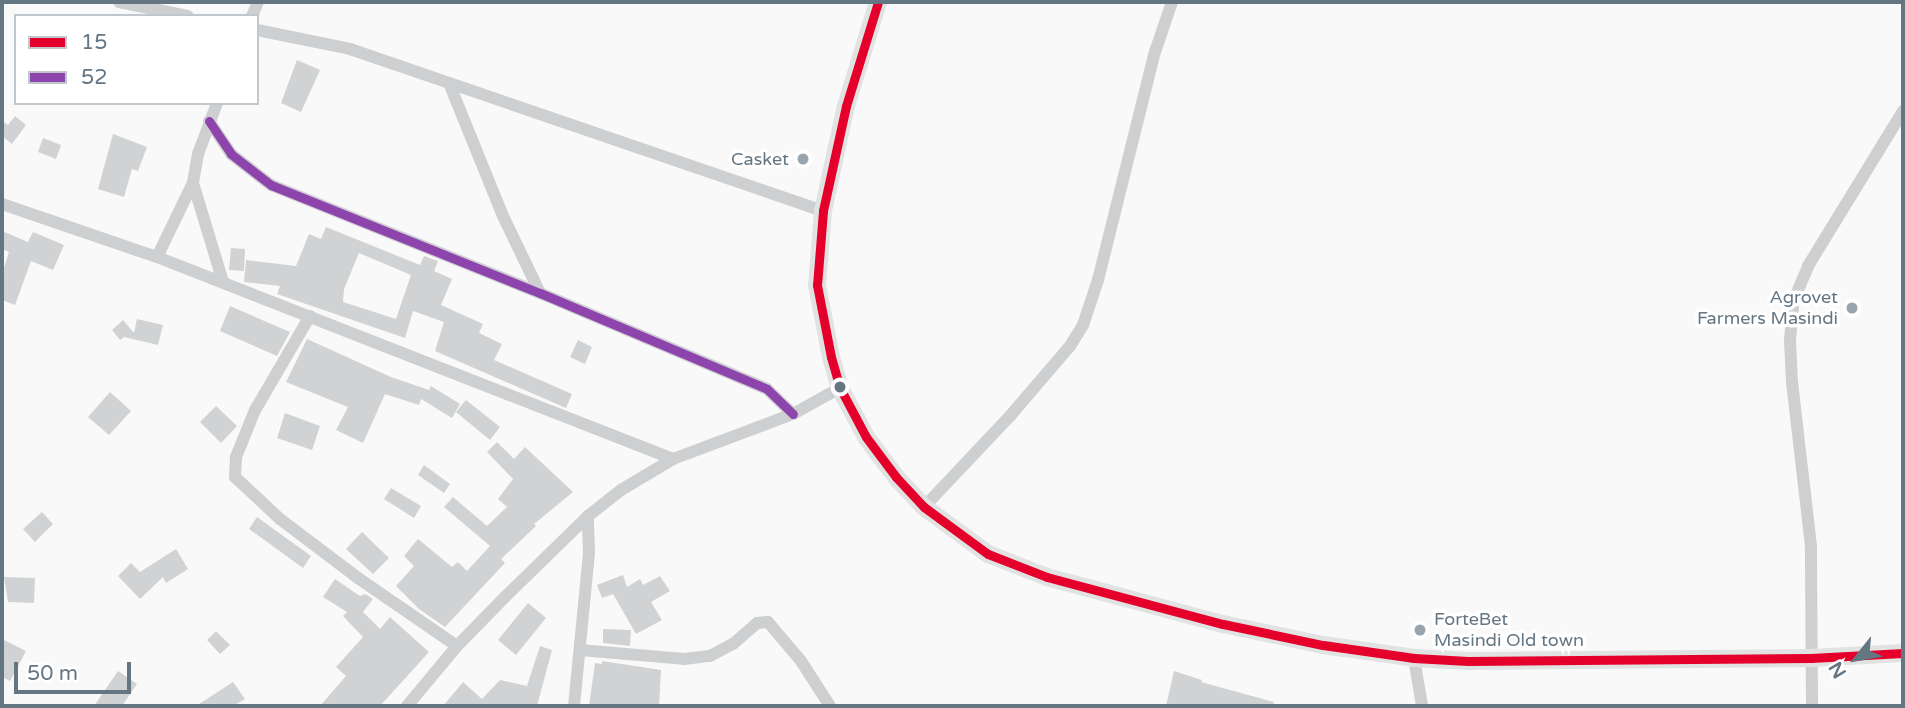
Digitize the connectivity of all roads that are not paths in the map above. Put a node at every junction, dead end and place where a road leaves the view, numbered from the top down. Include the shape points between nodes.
1 (120, 2) edge
2 (878, 2) edge
3 (1172, 2) edge
4 (178, 14) edge
5 (259, 30) edge
6 (449, 83) junction
7 (216, 105) edge
8 (1903, 111) edge
9 (209, 121) junction
10 (193, 183) junction
11 (2, 204) edge
12 (823, 211) junction
13 (157, 257) junction
14 (223, 282) junction
15 (540, 293) junction
16 (310, 316) junction
17 (840, 388) junction
18 (793, 414) junction
19 (673, 459) junction
20 (924, 507) junction
21 (588, 516) junction
22 (457, 646) junction
23 (580, 650) junction
24 (1903, 653) edge
25 (1811, 657) junction
26 (1413, 658) junction
27 (407, 706) edge
28 (574, 706) edge
29 (830, 706) edge
30 (1422, 706) edge
31 (1812, 706) edge

1 - 4 street
2 - 12 main road via 846,107
3 - 20 street via 1083,325 1010,416
5 - 6 street via 349,49
6 - 12 street
6 - 15 street
7 - 9 street
8 - 25 street via 1808,266 1793,302 1792,383 1811,546
9 - 10 street
9 - 15 street via 237,160 271,185
10 - 13 street
10 - 14 street
11 - 13 street
12 - 17 main road via 817,285
13 - 14 street
14 - 16 street
15 - 18 street via 767,389
16 - 19 street
16 - 22 street via 255,410 236,457 235,477 335,561
17 - 18 street
17 - 20 main road via 866,437
18 - 19 street
19 - 21 street
20 - 26 main road via 988,554 1047,577 1223,624
21 - 22 street
21 - 23 street via 590,553
22 - 27 street
23 - 28 street
23 - 29 street via 684,659 710,656 757,623 768,622
24 - 25 main road
25 - 26 main road
25 - 31 street
26 - 30 street

